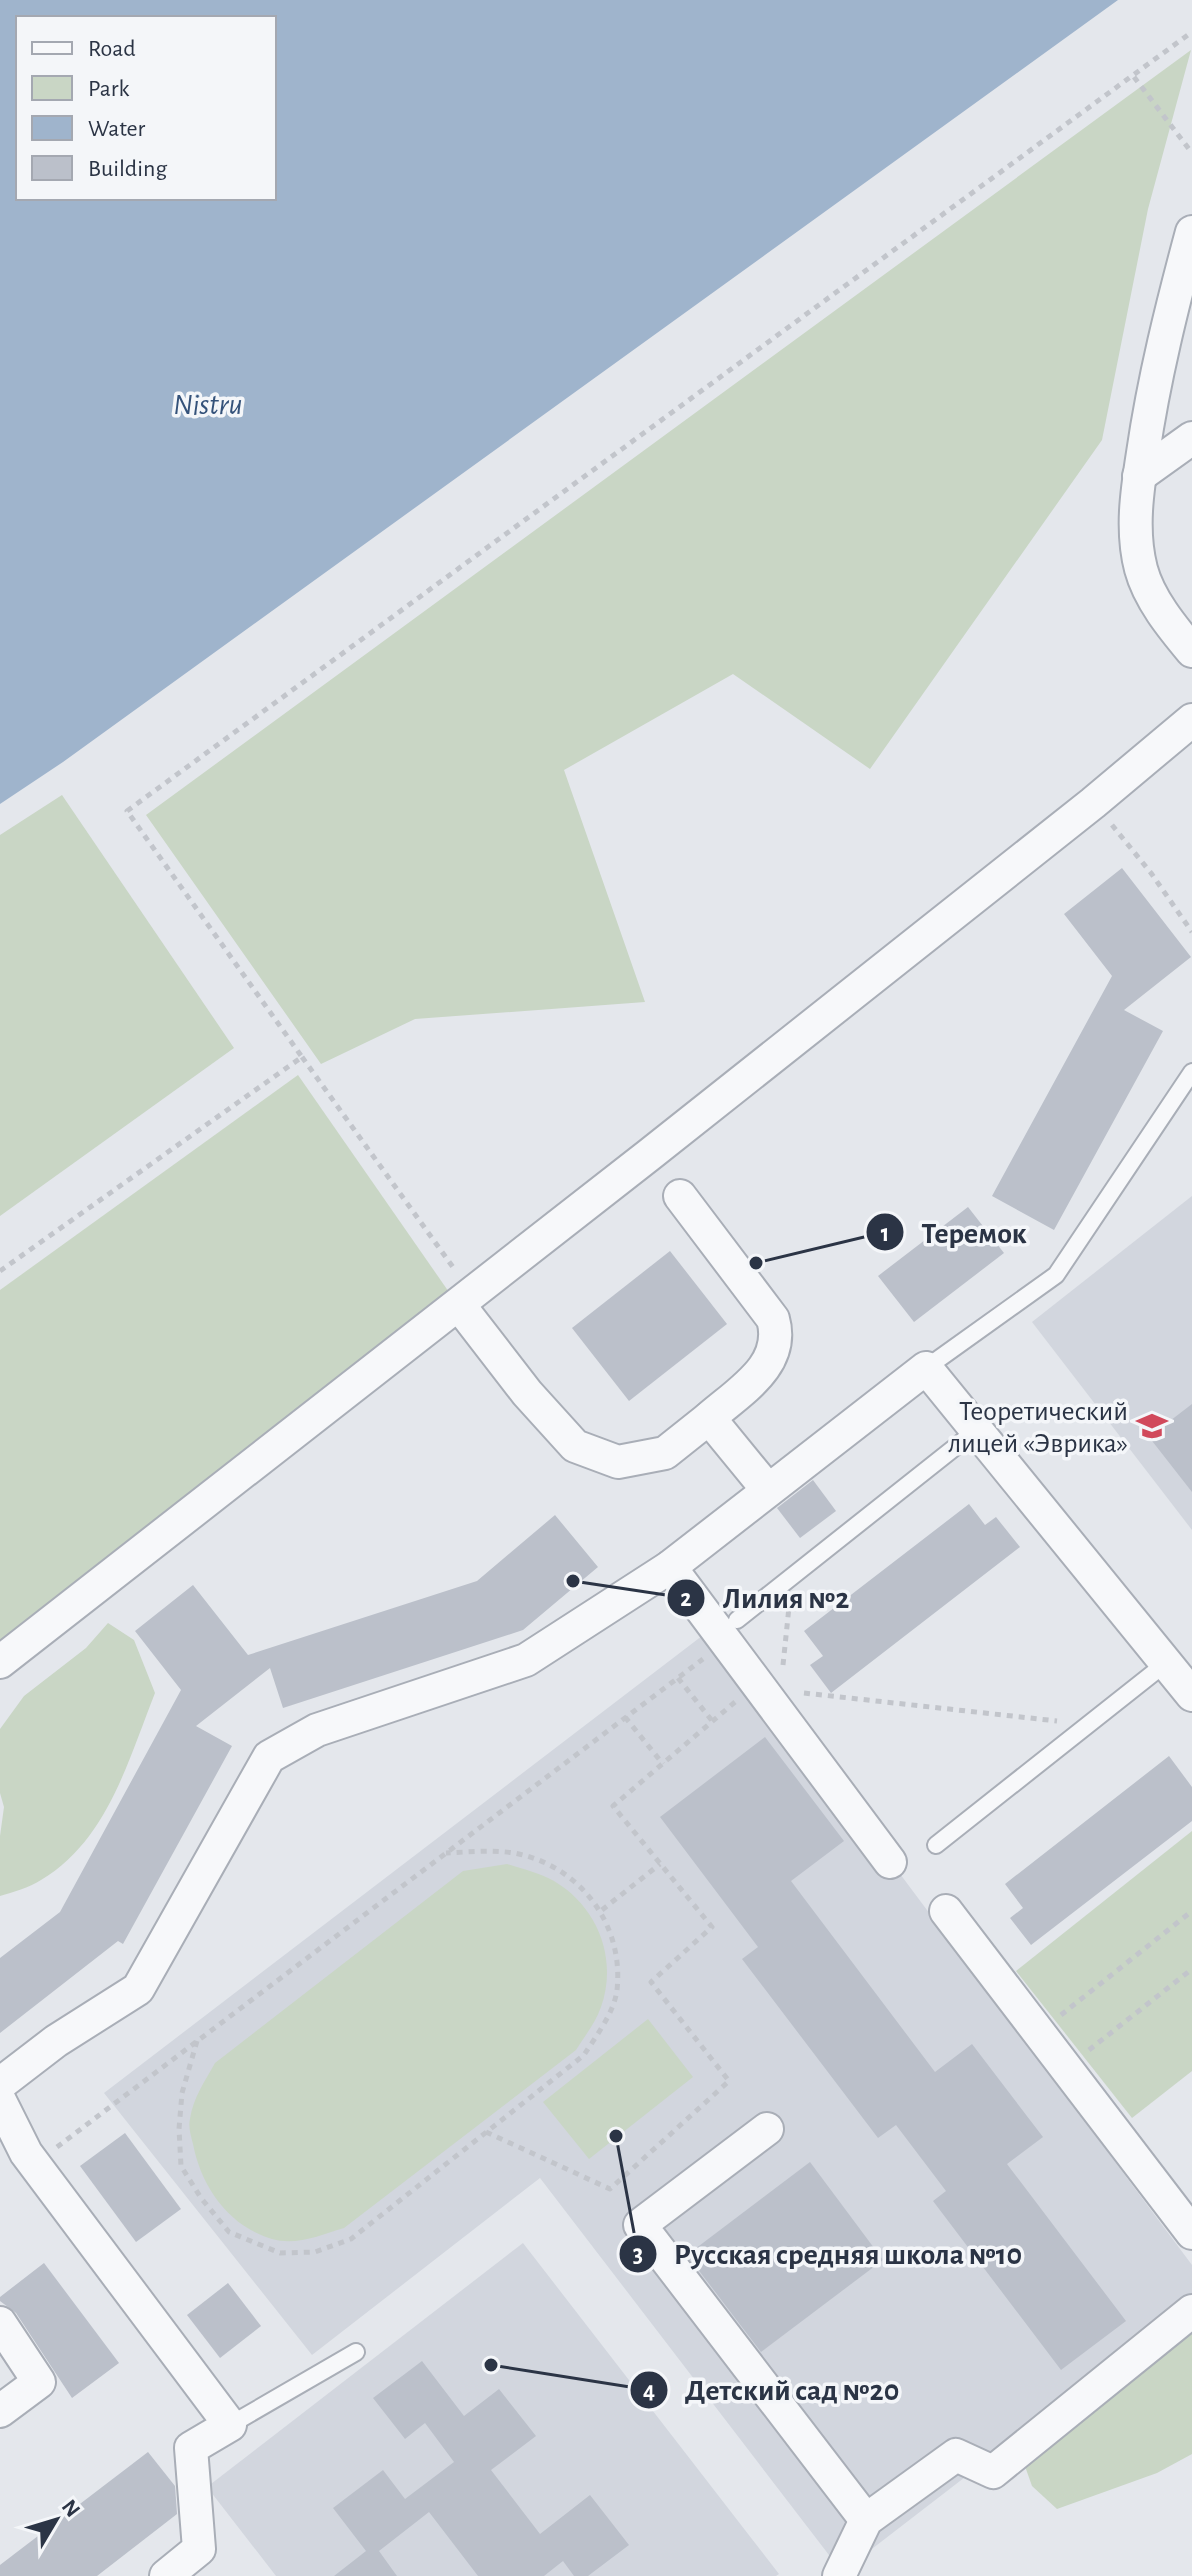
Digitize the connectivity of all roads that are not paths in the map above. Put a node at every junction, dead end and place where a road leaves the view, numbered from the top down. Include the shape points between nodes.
1 (1192, 232) edge
2 (1192, 438) edge
3 (1139, 476) junction
4 (1192, 651) edge
5 (1192, 720) edge
6 (1192, 1072) edge
7 (680, 1196) dead end
8 (465, 1299) junction
9 (926, 1368) junction
10 (709, 1418) junction
11 (978, 1429) junction
12 (768, 1490) junction
13 (670, 1567) junction
14 (732, 1630) junction
15 (0, 1662) edge
16 (1166, 1663) junction
17 (1192, 1695) edge
18 (936, 1845) dead end
19 (890, 1862) dead end
20 (946, 1911) dead end
21 (0, 2084) edge
22 (0, 2101) edge
23 (767, 2129) dead end
24 (1192, 2233) edge
25 (1192, 2311) edge
26 (0, 2323) edge
27 (356, 2352) dead end
28 (0, 2411) edge
29 (230, 2425) junction
30 (866, 2520) junction
31 (166, 2576) edge
32 (839, 2576) edge

1 - 3 street via 1151,395
2 - 3 street
3 - 4 street via 1135,541 1142,572
5 - 8 street
6 - 9 lane via 1056,1275
7 - 10 street via 773,1319 778,1336 758,1377
8 - 10 street via 527,1393 575,1446 618,1462 665,1453
8 - 15 street
9 - 11 street
9 - 12 street
10 - 12 street
11 - 14 lane
11 - 16 street
12 - 13 street
13 - 14 street
13 - 21 street via 526,1660 317,1730 269,1757 138,1989
14 - 19 street
16 - 17 street
16 - 18 lane
20 - 24 street
22 - 29 street via 26,2153
23 - 30 street via 640,2225
25 - 30 street via 993,2472 956,2455
26 - 28 street via 39,2382
27 - 29 lane
29 - 31 street via 191,2448 199,2549
30 - 32 street

